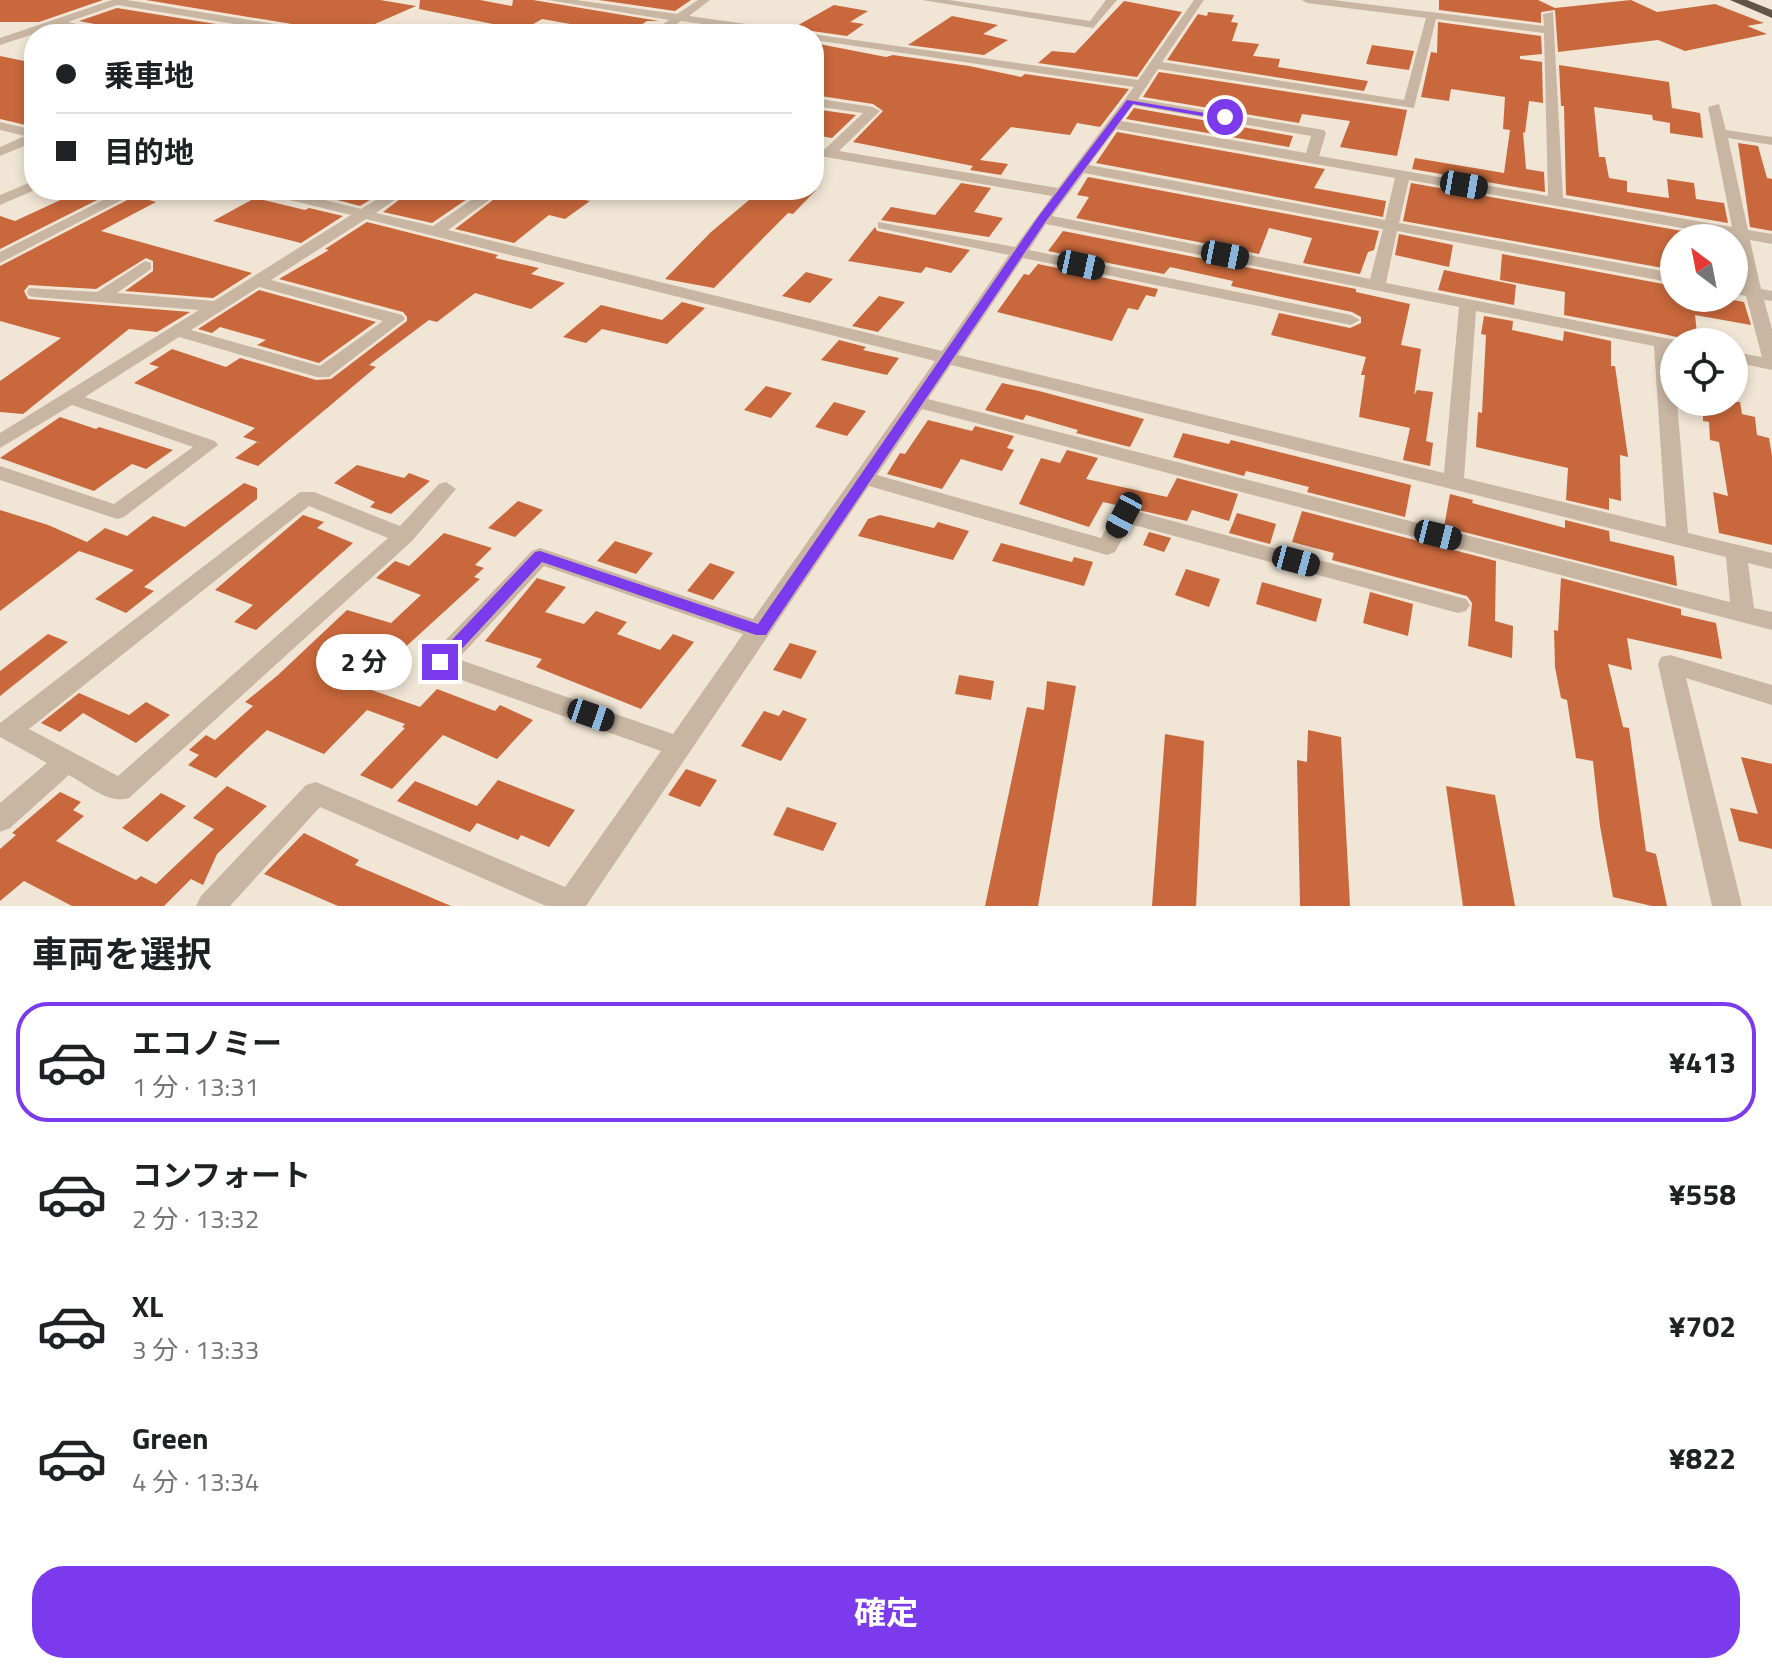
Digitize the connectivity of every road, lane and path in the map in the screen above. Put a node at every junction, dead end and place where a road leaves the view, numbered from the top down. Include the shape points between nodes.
1 (553, 0) edge
2 (705, 0) edge
3 (927, 0) edge
4 (1013, 0) edge
5 (1112, 0) edge
6 (1199, 0) edge
7 (1307, 0) edge
8 (1736, 0) edge
9 (119, 1) edge
10 (970, 3) edge
11 (1002, 11) junction
12 (1549, 14) dead end
13 (1772, 14) edge
14 (1432, 15) junction
15 (678, 17) junction
16 (54, 24) edge
17 (258, 24) edge
18 (669, 24) edge
19 (727, 24) edge
20 (1549, 30) junction
21 (24, 34) edge
22 (824, 38) edge
23 (0, 42) edge
24 (1156, 65) junction
25 (1141, 84) junction
26 (1130, 101) junction
27 (824, 104) edge
28 (1714, 107) dead end
29 (1113, 124) junction
30 (0, 126) edge
31 (24, 133) edge
32 (1719, 133) junction
33 (24, 141) edge
34 (1772, 141) edge
35 (824, 150) edge
36 (0, 152) edge
37 (824, 152) edge
38 (1311, 159) junction
39 (1080, 168) junction
40 (1403, 175) junction
41 (24, 190) edge
42 (1062, 193) junction
43 (114, 200) edge
44 (313, 200) edge
45 (386, 200) edge
46 (481, 200) edge
47 (0, 201) edge
48 (1556, 201) junction
49 (365, 213) junction
50 (1042, 219) junction
51 (1682, 224) edge
52 (1740, 224) edge
53 (883, 225) dead end
54 (1390, 225) junction
55 (436, 231) junction
56 (1748, 236) edge
57 (1772, 239) edge
58 (1748, 250) edge
59 (1021, 253) junction
60 (0, 258) edge
61 (145, 266) dead end
62 (1660, 275) edge
63 (257, 281) junction
64 (1377, 285) junction
65 (35, 292) dead end
66 (1763, 294) edge
67 (101, 297) junction
68 (1468, 305) junction
69 (216, 306) junction
70 (1351, 320) dead end
71 (177, 331) junction
72 (1660, 342) edge
73 (948, 358) junction
74 (1748, 360) edge
75 (1772, 364) edge
76 (70, 398) junction
77 (918, 402) junction
78 (1672, 416) edge
79 (0, 442) edge
80 (0, 473) edge
81 (865, 478) junction
82 (1454, 481) junction
83 (446, 489) dead end
84 (404, 536) junction
85 (1678, 538) junction
86 (1736, 552) junction
87 (1772, 561) edge
88 (1458, 605) dead end
89 (1743, 613) junction
90 (1772, 621) edge
91 (761, 631) junction
92 (1772, 695) edge
93 (681, 747) junction
94 (69, 760) junction
95 (0, 820) edge
96 (570, 904) edge
97 (211, 906) edge
98 (1727, 906) edge

1 - 15 street
2 - 15 street
3 - 10 street
4 - 11 street
5 - 11 street via 1093,25
6 - 24 street
7 - 14 street
8 - 13 highway
9 - 16 street
9 - 17 street
10 - 11 street
12 - 20 street
14 - 20 street
14 - 24 street via 1409,105
15 - 18 street
15 - 19 street
20 - 48 street
21 - 23 street
22 - 25 street
24 - 25 street
25 - 26 street
26 - 29 street
26 - 38 street via 1319,133
27 - 35 street via 873,111
28 - 32 street
29 - 38 street
29 - 39 street
30 - 31 street
32 - 34 street
32 - 52 street
33 - 36 street
37 - 42 street
38 - 40 street
39 - 42 street
39 - 54 street
40 - 48 street
40 - 54 street
41 - 47 street
42 - 50 street
43 - 60 street
44 - 49 street
45 - 49 street
46 - 55 street
48 - 51 street
49 - 55 street
49 - 63 street
50 - 59 street
50 - 64 street
53 - 59 street
54 - 62 street
54 - 64 street
55 - 73 street
56 - 57 street
58 - 66 street
59 - 70 street
59 - 73 street
61 - 67 street
63 - 69 street
63 - 71 street via 396,319 323,373
64 - 68 street
65 - 67 street
66 - 75 street
67 - 69 street
68 - 72 street
68 - 82 street
69 - 71 street
71 - 76 street
73 - 77 street
73 - 82 street
74 - 75 street
76 - 79 street
76 - 80 street via 208,445 117,512
77 - 81 street
77 - 89 street
78 - 85 street
81 - 88 street via 1107,547 1124,515
81 - 91 street
82 - 85 street
83 - 84 street
84 - 94 street via 120,790
84 - 94 street via 307,497 9,730
85 - 86 street
86 - 87 street
86 - 89 street
89 - 90 street
91 - 93 street
91 - 93 street via 540,556 440,662
92 - 98 street via 1670,664
93 - 96 street
94 - 95 street
96 - 97 street via 316,793

